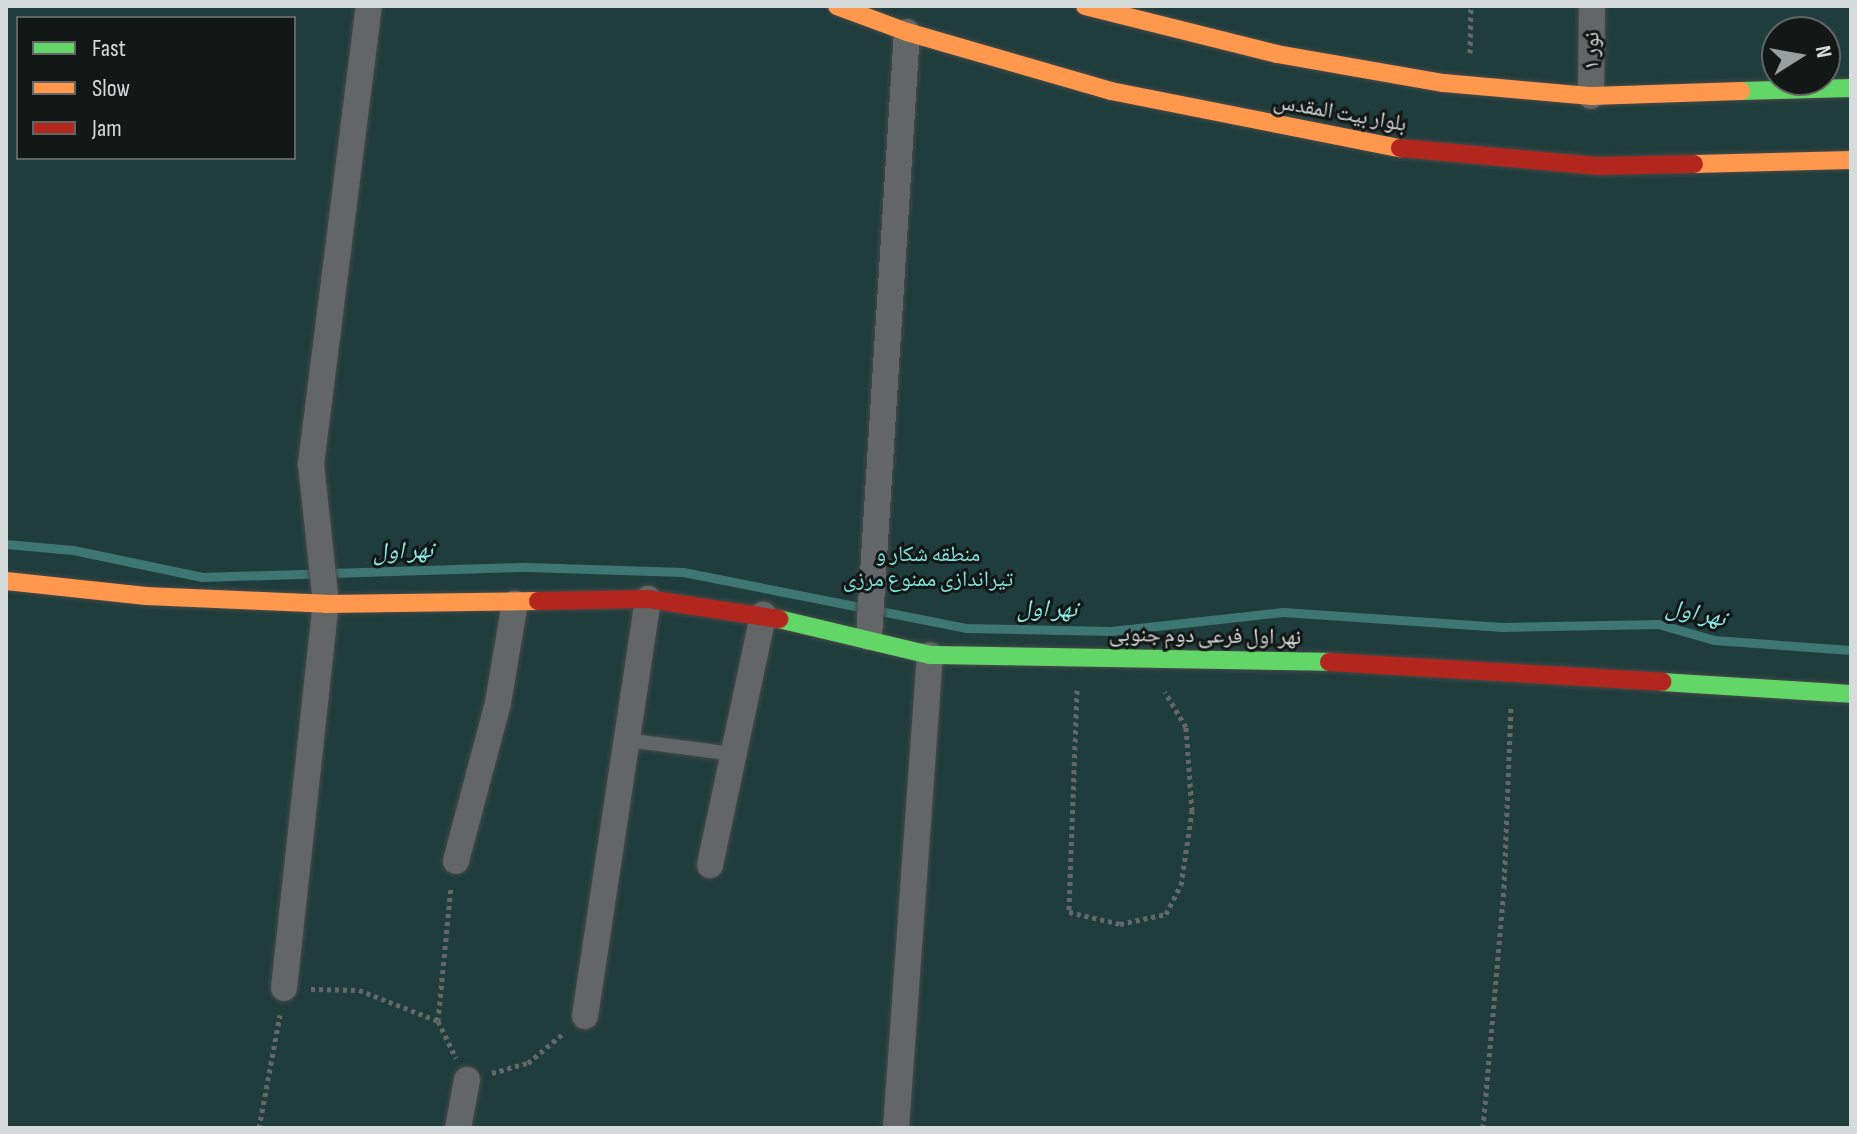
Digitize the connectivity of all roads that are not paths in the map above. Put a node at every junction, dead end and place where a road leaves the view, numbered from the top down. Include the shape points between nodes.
1 (369, 6) edge
2 (837, 6) edge
3 (1085, 6) edge
4 (1592, 6) edge
5 (1162, 17) edge
6 (907, 32) junction
7 (1851, 88) edge
8 (1591, 96) junction
9 (1851, 160) edge
10 (6, 581) edge
11 (325, 595) junction
12 (648, 599) junction
13 (515, 603) junction
14 (763, 615) junction
15 (870, 630) junction
16 (930, 655) junction
17 (1851, 694) edge
18 (627, 740) junction
19 (733, 754) junction
20 (456, 861) road end
21 (710, 865) dead end
22 (284, 988) road end
23 (585, 1016) road end
24 (467, 1080) road end
25 (458, 1128) edge
26 (896, 1128) edge

1 - 11 street via 311,464
2 - 6 street, بلوار بیت المقدس
3 - 5 street
4 - 8 street, نور ۱
5 - 8 street via 1277,54 1469,86
6 - 9 street, بلوار بیت المقدس via 1111,91 1280,128 1445,155 1599,166
6 - 15 street
7 - 8 street
10 - 11 street, نهر اول فرعی دوم جنوبی via 146,596
11 - 13 street, نهر اول فرعی دوم جنوبی
11 - 22 street
12 - 13 street, نهر اول فرعی دوم جنوبی
12 - 14 street, نهر اول فرعی دوم جنوبی
12 - 18 street
13 - 20 street via 498,703
14 - 15 street, نهر اول فرعی دوم جنوبی
14 - 19 street
15 - 16 street, نهر اول فرعی دوم جنوبی
16 - 17 street, نهر اول فرعی دوم جنوبی via 1342,662
16 - 26 street
18 - 19 lane
18 - 23 street
19 - 21 street
24 - 25 street

